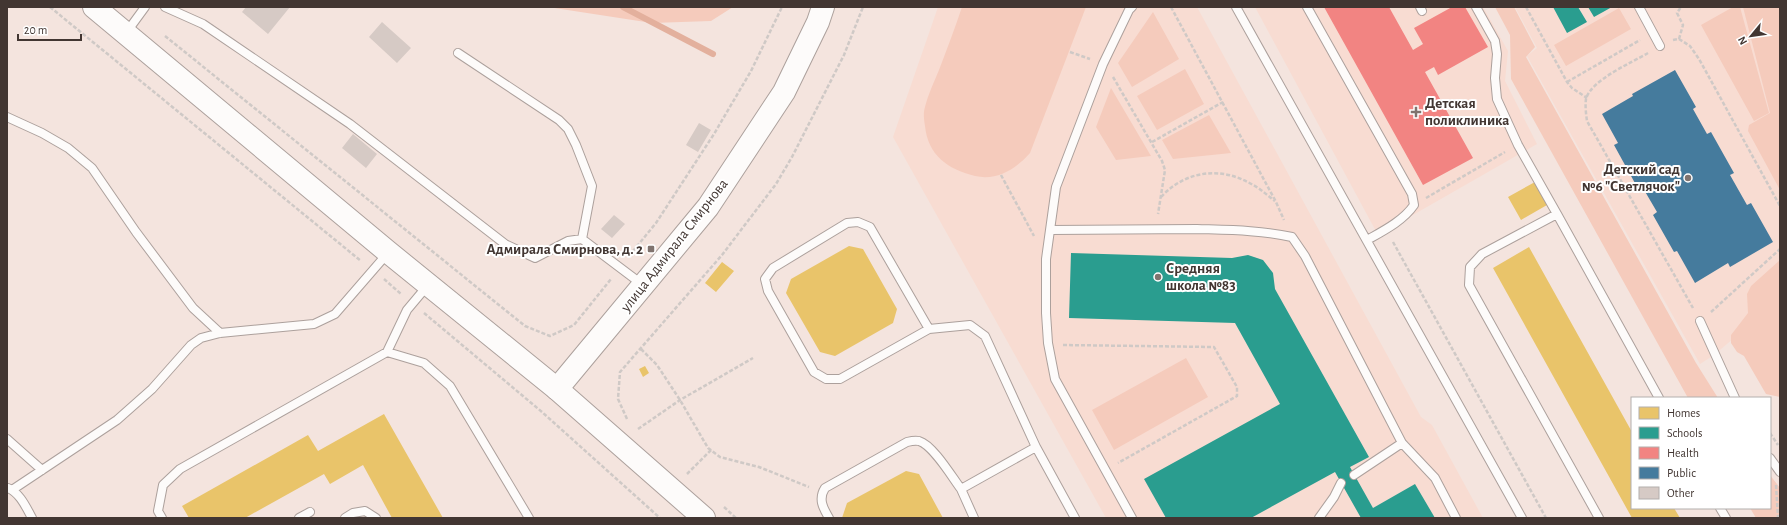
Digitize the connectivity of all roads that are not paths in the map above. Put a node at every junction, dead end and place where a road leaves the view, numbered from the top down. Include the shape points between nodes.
1 (94, 7) edge
2 (146, 7) edge
3 (165, 7) edge
4 (823, 7) edge
5 (1132, 7) edge
6 (1236, 7) edge
7 (1307, 7) edge
8 (1476, 7) edge
9 (1639, 7) edge
10 (126, 34) junction
11 (1660, 46) road end
12 (458, 53) dead end
13 (7, 117) edge
14 (1557, 214) junction
15 (1050, 230) junction
16 (582, 239) junction
17 (1367, 240) junction
18 (388, 252) junction
19 (428, 285) junction
20 (644, 286) junction
21 (1700, 321) road end
22 (929, 328) junction
23 (220, 333) junction
24 (387, 352) junction
25 (557, 388) junction
26 (1658, 397) edge
27 (1735, 397) edge
28 (7, 439) edge
29 (1402, 443) junction
30 (1036, 447) junction
31 (42, 470) junction
32 (1354, 475) dead end
33 (1341, 483) dead end
34 (9, 489) edge
35 (961, 489) junction
36 (1721, 509) edge
37 (310, 512) dead end
38 (32, 518) edge
39 (162, 518) edge
40 (300, 518) edge
41 (345, 518) edge
42 (376, 518) edge
43 (529, 518) edge
44 (704, 518) edge
45 (829, 518) edge
46 (974, 518) edge
47 (1075, 518) edge
48 (1132, 518) edge
49 (1319, 518) edge
50 (1456, 518) edge
51 (1522, 518) edge
52 (1599, 518) edge
53 (1726, 518) edge

1 - 10 main road
2 - 10 lane
3 - 16 lane via 203,24 350,124 505,244 535,258 568,241
4 - 20 main road, улица Адмирала Смирнова via 784,92 708,207
5 - 15 lane via 1103,64 1056,187
6 - 17 lane
7 - 17 lane via 1412,194 1414,205 1409,212 1386,230
8 - 14 lane via 1495,41 1497,99 1518,145
9 - 11 lane
10 - 18 main road
12 - 16 lane via 559,120 568,129 592,186
13 - 23 lane via 68,148 92,168 188,301
14 - 26 lane
14 - 52 lane via 1482,254 1470,267 1469,285
15 - 29 lane via 1245,230 1292,237 1305,256
15 - 48 lane via 1046,259 1048,345 1055,379
16 - 20 lane
17 - 51 lane
18 - 19 main road
18 - 23 lane via 335,314 314,324
19 - 24 lane via 407,310
19 - 25 main road
20 - 25 main road, улица Адмирала Смирнова
21 - 27 lane
22 - 22 lane via 870,227 858,222 847,223 773,268 765,278 768,290 814,372 826,379 840,379
22 - 30 lane via 970,325 985,336
23 - 31 lane via 201,338 152,389 117,420
24 - 39 lane via 180,469 163,485 158,511
24 - 43 lane via 424,363 450,386
25 - 44 main road
28 - 31 lane
29 - 32 lane
29 - 50 lane via 1435,478
30 - 35 lane
30 - 47 lane
31 - 34 lane
33 - 49 lane via 1334,498
34 - 38 lane via 22,499
35 - 45 lane via 928,446 919,441 907,442 830,484 822,492 822,506
35 - 46 lane
36 - 53 lane
37 - 40 lane
41 - 42 lane via 353,513 365,511

